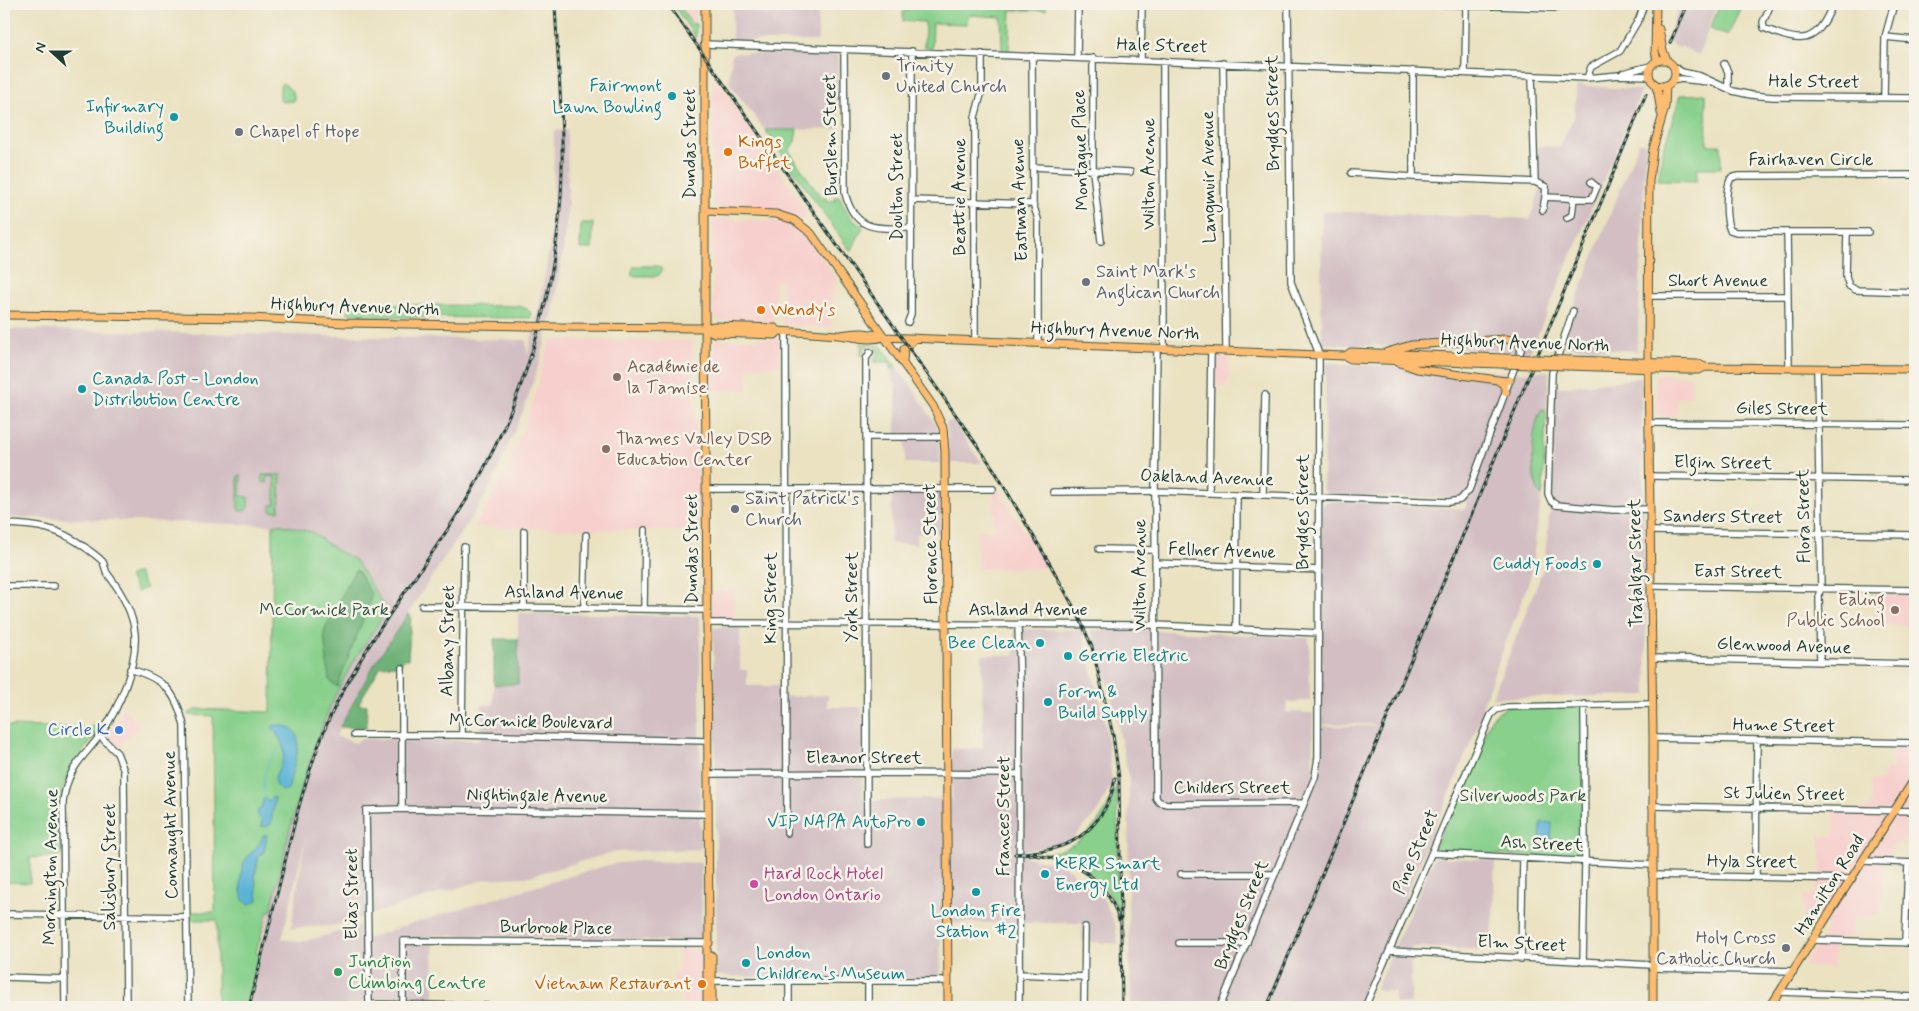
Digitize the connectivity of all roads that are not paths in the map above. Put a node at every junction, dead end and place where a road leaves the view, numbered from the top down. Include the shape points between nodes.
1 (704, 4) edge
2 (1078, 4) edge
3 (1142, 4) edge
4 (1288, 4) edge
5 (1440, 4) edge
6 (1466, 4) edge
7 (1566, 4) edge
8 (1644, 4) edge
9 (1771, 4) edge
10 (1833, 4) edge
11 (1894, 4) edge
12 (1519, 5) edge
13 (1656, 8) edge
14 (1885, 37) junction
15 (1915, 40) edge
16 (704, 44) junction
17 (844, 49) junction
18 (912, 52) junction
19 (982, 54) junction
20 (1032, 56) junction
21 (1077, 58) junction
22 (1093, 58) junction
23 (1141, 60) junction
24 (1657, 60) junction
25 (1667, 60) junction
26 (1163, 61) junction
27 (1223, 63) junction
28 (1724, 64) dead end
29 (1287, 66) junction
30 (1650, 66) junction
31 (1674, 67) junction
32 (1413, 71) junction
33 (1728, 72) junction
34 (1465, 73) junction
35 (1619, 75) junction
36 (1532, 76) junction
37 (1649, 76) junction
38 (1586, 78) junction
39 (1669, 83) junction
40 (1655, 84) junction
41 (1716, 84) junction
42 (1728, 88) junction
43 (1884, 98) junction
44 (1915, 98) edge
45 (1661, 120) junction
46 (1034, 167) junction
47 (1093, 171) junction
48 (1130, 172) dead end
49 (1351, 173) dead end
50 (1915, 175) edge
51 (1413, 177) junction
52 (1535, 182) junction
53 (1591, 182) dead end
54 (1545, 197) junction
55 (1574, 198) junction
56 (912, 200) junction
57 (975, 202) junction
58 (1033, 204) junction
59 (1543, 210) dead end
60 (705, 211) junction
61 (1567, 218) dead end
62 (912, 228) junction
63 (1787, 232) junction
64 (1868, 232) dead end
65 (1848, 233) junction
66 (1101, 241) dead end
67 (1915, 292) edge
68 (1648, 296) junction
69 (1788, 296) junction
70 (1572, 311) dead end
71 (4, 315) edge
72 (908, 322) dead end
73 (705, 328) junction
74 (783, 331) junction
75 (884, 337) junction
76 (914, 339) junction
77 (975, 340) junction
78 (1038, 343) junction
79 (1519, 343) joint
80 (1160, 348) junction
81 (1211, 350) junction
82 (1226, 350) junction
83 (870, 352) dead end
84 (1319, 354) junction
85 (1381, 354) junction
86 (1345, 356) junction
87 (1392, 361) junction
88 (1502, 361) junction
89 (903, 362) junction
90 (1648, 366) junction
91 (1789, 368) junction
92 (1817, 369) junction
93 (1915, 369) edge
94 (1497, 380) junction
95 (1510, 380) junction
96 (1506, 392) junction
97 (1265, 395) dead end
98 (1649, 423) junction
99 (1817, 424) junction
100 (1915, 425) edge
101 (866, 437) junction
102 (944, 437) junction
103 (1650, 476) junction
104 (1819, 480) junction
105 (1915, 480) edge
106 (706, 489) junction
107 (786, 489) junction
108 (866, 489) junction
109 (945, 489) junction
110 (993, 490) dead end
111 (1155, 491) junction
112 (1053, 492) dead end
113 (1209, 493) junction
114 (1237, 494) junction
115 (1263, 494) junction
116 (1318, 496) junction
117 (1650, 509) junction
118 (4, 524) edge
119 (645, 530) dead end
120 (524, 531) dead end
121 (1650, 531) junction
122 (1819, 533) junction
123 (586, 535) dead end
124 (1915, 535) edge
125 (464, 547) dead end
126 (1099, 549) dead end
127 (1155, 550) junction
128 (1155, 563) junction
129 (1237, 566) junction
130 (1318, 570) junction
131 (4, 586) edge
132 (54, 586) dead end
133 (1651, 586) junction
134 (1821, 588) junction
135 (1915, 590) edge
136 (422, 606) dead end
137 (463, 607) junction
138 (524, 608) junction
139 (584, 608) junction
140 (644, 609) junction
141 (707, 610) junction
142 (786, 623) junction
143 (707, 624) junction
144 (867, 625) junction
145 (947, 625) junction
146 (1155, 625) junction
147 (1018, 626) junction
148 (1236, 630) junction
149 (1318, 633) junction
150 (1652, 658) junction
151 (1820, 662) junction
152 (1915, 664) edge
153 (402, 668) dead end
154 (130, 669) junction
155 (1584, 704) junction
156 (1652, 704) junction
157 (402, 734) junction
158 (354, 735) dead end
159 (462, 735) junction
160 (100, 736) junction
161 (1653, 738) junction
162 (1756, 740) junction
163 (707, 741) junction
164 (1915, 743) edge
165 (787, 773) junction
166 (868, 773) junction
167 (708, 774) junction
168 (947, 774) junction
169 (1019, 774) junction
170 (1915, 778) edge
171 (1159, 802) joint
172 (1304, 804) junction
173 (1652, 806) junction
174 (402, 809) junction
175 (1757, 809) junction
176 (366, 810) joint
177 (1895, 811) junction
178 (1915, 811) edge
179 (708, 814) junction
180 (787, 833) dead end
181 (867, 844) dead end
182 (1432, 853) junction
183 (1523, 858) junction
184 (1864, 861) junction
185 (1585, 862) junction
186 (1908, 862) junction
187 (1915, 863) edge
188 (1652, 865) junction
189 (1181, 874) dead end
190 (1275, 874) junction
191 (1652, 875) junction
192 (1756, 877) junction
193 (1852, 880) junction
194 (4, 914) edge
195 (64, 915) junction
196 (125, 916) junction
197 (187, 917) junction
198 (1084, 927) dead end
199 (1813, 940) junction
200 (1179, 943) dead end
201 (1247, 943) junction
202 (1906, 943) junction
203 (709, 944) junction
204 (1915, 944) edge
205 (1390, 951) junction
206 (1521, 959) junction
207 (1583, 962) junction
208 (1652, 967) junction
209 (1794, 971) junction
210 (1019, 974) junction
211 (1084, 976) junction
212 (4, 977) edge
213 (65, 978) junction
214 (710, 981) junction
215 (789, 982) junction
216 (868, 982) junction
217 (948, 982) junction
218 (1780, 992) junction
219 (1915, 996) edge
220 (369, 1005) edge
221 (403, 1006) edge
222 (65, 1007) edge
223 (126, 1007) edge
224 (188, 1007) edge
225 (540, 1007) edge
226 (707, 1007) edge
227 (712, 1007) edge
228 (789, 1007) edge
229 (868, 1007) edge
230 (948, 1007) edge
231 (1019, 1007) edge
232 (1084, 1007) edge
233 (1220, 1007) edge
234 (1365, 1007) edge
235 (1653, 1007) edge
236 (1770, 1007) edge

1 - 16 main road, Dundas Street
2 - 21 street
3 - 23 street
4 - 29 street, Brydges Street
5 - 6 street
6 - 12 street
6 - 34 street
7 - 12 street via 1554,8
8 - 38 street via 1620,51 1591,67
9 - 10 street via 1763,22 1764,28 1807,39 1819,31
11 - 14 street
13 - 24 main road
13 - 25 main road
14 - 15 street
14 - 43 street
16 - 17 street, Hale Street
16 - 60 main road, Dundas Street
17 - 18 street, Hale Street
17 - 62 street, Burslem Street via 845,193 848,206 866,225
18 - 19 street, Hale Street
18 - 56 street, Doulton Street
19 - 20 street, Hale Street
19 - 57 street, Beattie Avenue via 982,91 975,117
20 - 21 street, Hale Street
20 - 46 street, Eastman Avenue
21 - 22 street, Hale Street
22 - 23 street, Hale Street
22 - 47 street, Montague Place
23 - 26 street, Hale Street
24 - 25 main road
24 - 30 main road
25 - 31 main road
26 - 27 street, Hale Street
26 - 80 street, Wilton Avenue
27 - 29 street, Hale Street
27 - 82 street, Langmuir Avenue
28 - 33 street
29 - 32 street, Hale Street
29 - 84 street, Brydges Street via 1291,282
30 - 35 street, Hale Street
30 - 37 main road
31 - 39 main road via 1675,74
31 - 41 street, Hale Street
32 - 34 street, Hale Street
32 - 51 street
33 - 41 street
33 - 42 street
34 - 36 street, Hale Street
35 - 37 street, Hale Street
35 - 38 street, Hale Street
36 - 38 street, Hale Street
36 - 52 street
37 - 40 main road
39 - 40 main road
39 - 41 street, Hale Street via 1681,79
39 - 45 main road, Trafalgar Street
40 - 45 main road, Trafalgar Street
41 - 42 street, Hale Street
42 - 43 street, Hale Street via 1774,97
43 - 44 street, Hale Street
45 - 68 main road, Trafalgar Street via 1649,181
46 - 47 street
46 - 58 street, Eastman Avenue
47 - 48 street
47 - 66 street, Montague Place
49 - 51 street
50 - 63 street, Fairhaven Circle via 1731,178 1728,184 1730,230
51 - 52 street
52 - 54 street via 1546,187
53 - 55 street via 1597,187 1592,199
54 - 55 street
54 - 59 street
55 - 61 street via 1572,214
56 - 57 street
56 - 62 street, Doulton Street
57 - 58 street
57 - 77 street, Beattie Avenue
58 - 78 street, Eastman Avenue via 1038,219
60 - 73 main road, Dundas Street
60 - 75 main road, Florence Street via 776,214 794,220 811,233
62 - 72 street, Doulton Street via 911,314
63 - 65 street, Fairhaven Circle
63 - 69 street
64 - 65 street, Fairhaven Circle
65 - 67 street via 1846,277 1849,286 1856,290
68 - 69 street, Short Avenue
68 - 90 main road, Trafalgar Street
69 - 91 street
70 - 117 street via 1552,373 1549,498 1556,505 1614,510
71 - 73 main road, Highbury Avenue North, bridge
73 - 74 main road, Highbury Avenue North via 775,328
73 - 106 main road, Dundas Street
74 - 75 main road, Highbury Avenue North via 841,335 872,333
74 - 107 street, King Street
75 - 76 main road, Highbury Avenue North
75 - 89 main road, Florence Street
76 - 77 main road, Highbury Avenue North
76 - 89 main road via 904,349
77 - 78 main road, Highbury Avenue North
78 - 80 main road, Highbury Avenue North
79 - 85 main road via 1505,339 1411,345
79 - 95 street, Oakland Avenue via 1521,350
80 - 81 main road, Highbury Avenue North
80 - 111 street, Wilton Avenue
81 - 82 main road, Highbury Avenue North
81 - 113 street
82 - 84 main road, Highbury Avenue North
83 - 101 street, York Street via 866,359
84 - 86 main road, Highbury Avenue North
84 - 116 street, Brydges Street
85 - 86 main road, Highbury Avenue North via 1351,352
85 - 88 main road, Highbury Avenue North
86 - 87 main road, Highbury Avenue North
87 - 88 main road, Highbury Avenue North
87 - 94 main road via 1418,369
88 - 90 main road, Highbury Avenue North, bridge
89 - 102 main road, Florence Street via 933,406
90 - 91 main road, Highbury Avenue North via 1700,370 1705,367
90 - 98 main road, Trafalgar Street
91 - 92 main road, Highbury Avenue North
92 - 93 main road, Highbury Avenue North
92 - 99 street, Flora Street
94 - 95 main road
94 - 96 main road
95 - 96 street, Oakland Avenue
96 - 116 street, Oakland Avenue via 1469,490 1460,500
97 - 115 street
98 - 99 street, Giles Street
98 - 103 main road, Trafalgar Street
99 - 100 street, Giles Street
99 - 104 street, Flora Street
101 - 102 street
101 - 108 street, York Street
102 - 109 main road, Florence Street
103 - 104 street, Elgin Street
103 - 117 main road, Trafalgar Street
104 - 105 street, Elgin Street
104 - 122 street, Flora Street
106 - 107 street
106 - 141 main road, Dundas Street
107 - 108 street
107 - 142 street, King Street
108 - 109 street
108 - 144 street, York Street
109 - 110 street
109 - 145 main road, Florence Street
111 - 112 street, Oakland Avenue
111 - 113 street, Oakland Avenue
111 - 127 street, Wilton Avenue
113 - 114 street, Oakland Avenue
114 - 115 street, Oakland Avenue
114 - 129 street
115 - 116 street, Oakland Avenue
116 - 130 street, Brydges Street
117 - 121 main road, Trafalgar Street
118 - 154 street, Mornington Avenue via 37,525 59,532 103,563 126,603 135,633
119 - 140 street
120 - 138 street
121 - 122 street, Sanders Street
121 - 133 main road, Trafalgar Street
122 - 124 street, Sanders Street
122 - 134 street, Flora Street
123 - 139 street
125 - 137 street, Albany Street
126 - 127 street, Fellner Avenue
127 - 128 street, Wilton Avenue
128 - 129 street, Fellner Avenue
128 - 146 street, Wilton Avenue
129 - 130 street, Fellner Avenue
129 - 148 street
130 - 149 street, Brydges Street
131 - 132 street
133 - 134 street, East Street
133 - 150 main road, Trafalgar Street
134 - 135 street, East Street
134 - 151 street, Flora Street
136 - 137 street, Ashland Avenue
137 - 138 street, Ashland Avenue
137 - 159 street, Albany Street
138 - 139 street, Ashland Avenue
139 - 140 street, Ashland Avenue
140 - 141 street, Ashland Avenue
141 - 143 main road, Dundas Street
142 - 143 street, Ashland Avenue
142 - 144 street, Ashland Avenue
142 - 165 street, King Street
143 - 163 main road, Dundas Street
144 - 145 street, Ashland Avenue
144 - 166 street, York Street
145 - 147 street, Ashland Avenue
145 - 168 main road, Florence Street
146 - 147 street, Ashland Avenue
146 - 148 street, Ashland Avenue
146 - 171 street, Wilton Avenue via 1156,798
147 - 169 street, Frances Street
148 - 149 street, Ashland Avenue
149 - 172 street, Brydges Street via 1318,758 1315,777
150 - 151 street, Glenwood Avenue
150 - 156 main road, Trafalgar Street
151 - 152 street, Glenwood Avenue
153 - 157 street
154 - 160 street, Mornington Avenue via 116,710
154 - 197 street, Connaught Avenue via 162,683 179,706 184,726
155 - 156 street
155 - 182 street, Pine Street via 1509,706 1496,710 1486,725
155 - 185 street
156 - 161 main road, Trafalgar Street
157 - 158 street, McCormick Boulevard
157 - 159 street, McCormick Boulevard
157 - 174 street
159 - 163 street, McCormick Boulevard
160 - 195 street, Mornington Avenue via 77,763 65,788
160 - 196 street, Salisbury Street via 117,753 124,771
161 - 162 street, Hume Street
161 - 173 main road, Trafalgar Street
162 - 164 street, Hume Street
162 - 175 street
163 - 167 main road, Dundas Street
165 - 166 street, Eleanor Street
165 - 167 street, Eleanor Street
165 - 180 street, King Street
166 - 168 street, Eleanor Street
166 - 181 street, York Street
167 - 179 main road, Dundas Street
168 - 169 street, Eleanor Street
168 - 217 main road, Florence Street
169 - 210 street, Frances Street
170 - 177 main road, Hamilton Road
171 - 172 street, Childers Street
172 - 190 street, Brydges Street
173 - 175 street, St Julien Street
173 - 188 main road, Trafalgar Street
174 - 176 street, Nightingale Avenue
174 - 179 street, Nightingale Avenue
175 - 177 street, St Julien Street
175 - 192 street
176 - 220 street, Elias Street
177 - 178 street, St Julien Street
177 - 184 main road, Hamilton Road
179 - 203 main road, Dundas Street
182 - 183 street, Ash Street
182 - 205 street, Pine Street
183 - 185 street, Ash Street
183 - 206 street
184 - 186 street
184 - 193 main road, Hamilton Road
185 - 188 street, Ash Street
185 - 207 street
186 - 187 street
186 - 202 street
188 - 191 main road, Trafalgar Street
189 - 190 street
190 - 201 street, Brydges Street
191 - 192 street, Hyla Street
191 - 208 main road, Trafalgar Street
192 - 193 street, Hyla Street
193 - 199 main road, Hamilton Road
194 - 195 street
195 - 196 street
195 - 213 street, Mornington Avenue
196 - 197 street
196 - 223 street, Salisbury Street
197 - 224 street, Connaught Avenue
198 - 211 street
199 - 202 street
199 - 209 main road, Hamilton Road
200 - 201 street
201 - 233 street, Brydges Street
202 - 204 street
203 - 214 main road, Dundas Street
203 - 221 street, Burbrook Place via 403,941
205 - 206 street, Elm Street
205 - 234 street, Pine Street
206 - 207 street, Elm Street
207 - 208 street, Elm Street
208 - 209 street, Elm Street
208 - 235 main road, Trafalgar Street
209 - 218 main road, Hamilton Road
210 - 211 street
210 - 231 street, Frances Street
211 - 232 street
212 - 213 street
213 - 222 street, Mornington Avenue
214 - 215 street
214 - 226 main road, Dundas Street
214 - 227 main road, Dundas Street
215 - 216 street
215 - 228 street
216 - 217 street
216 - 229 street
217 - 230 main road, Florence Street
218 - 219 street
218 - 236 main road, Hamilton Road
220 - 221 street
221 - 225 street

